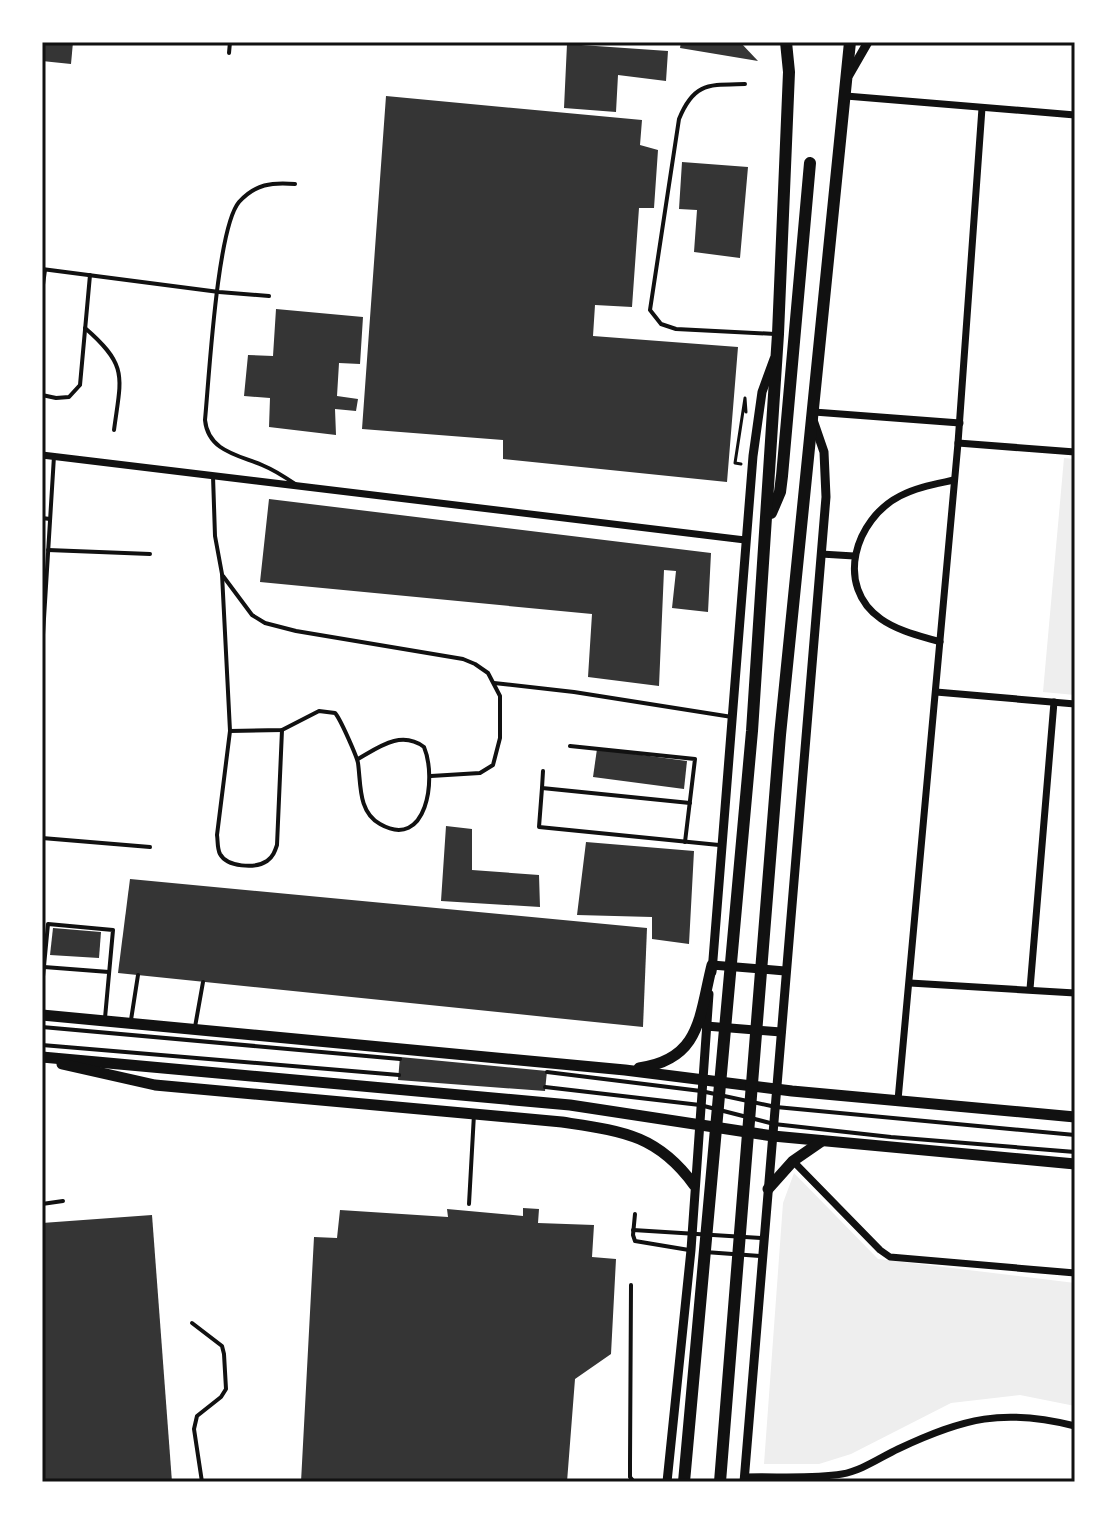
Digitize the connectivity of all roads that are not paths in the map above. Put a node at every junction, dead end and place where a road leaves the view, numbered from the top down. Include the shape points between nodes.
1 (230, 42) edge
2 (786, 42) edge
3 (850, 42) edge
4 (868, 42) edge
5 (229, 53) dead end
6 (848, 78) junction
7 (745, 84) dead end
8 (846, 96) junction
9 (982, 108) junction
10 (1075, 115) edge
11 (810, 163) dead end
12 (295, 184) dead end
13 (43, 269) edge
14 (90, 275) junction
15 (42, 292) edge
16 (219, 292) junction
17 (269, 296) dead end
18 (85, 328) junction
19 (778, 334) junction
20 (777, 352) junction
21 (42, 395) edge
22 (814, 416) junction
23 (960, 423) junction
24 (114, 430) dead end
25 (958, 443) junction
26 (1075, 452) edge
27 (42, 455) edge
28 (54, 456) junction
29 (213, 476) junction
30 (954, 480) junction
31 (297, 486) junction
32 (42, 518) edge
33 (50, 519) junction
34 (767, 519) junction
35 (745, 540) junction
36 (48, 550) junction
37 (150, 554) dead end
38 (821, 554) junction
39 (854, 556) junction
40 (222, 574) junction
41 (940, 642) junction
42 (42, 651) edge
43 (494, 683) junction
44 (936, 692) junction
45 (1054, 702) junction
46 (1075, 704) edge
47 (732, 717) junction
48 (282, 730) junction
49 (230, 731) junction
50 (570, 746) dead end
51 (358, 759) junction
52 (543, 771) dead end
53 (431, 776) junction
54 (542, 788) junction
55 (690, 803) junction
56 (42, 838) edge
57 (685, 842) junction
58 (722, 845) junction
59 (150, 847) dead end
60 (712, 965) junction
61 (44, 967) junction
62 (785, 971) junction
63 (109, 972) junction
64 (138, 975) dead end
65 (203, 982) dead end
66 (910, 983) junction
67 (42, 987) edge
68 (1030, 989) junction
69 (1075, 993) edge
70 (42, 1015) edge
71 (105, 1021) junction
72 (130, 1023) junction
73 (706, 1026) junction
74 (42, 1027) edge
75 (195, 1029) junction
76 (781, 1032) junction
77 (42, 1045) edge
78 (42, 1058) edge
79 (400, 1059) dead end
80 (625, 1070) junction
81 (547, 1072) dead end
82 (399, 1075) dead end
83 (701, 1086) junction
84 (545, 1087) dead end
85 (777, 1089) junction
86 (898, 1100) junction
87 (700, 1105) junction
88 (776, 1107) junction
89 (474, 1113) junction
90 (1075, 1117) edge
91 (699, 1125) junction
92 (773, 1130) junction
93 (1075, 1135) edge
94 (822, 1141) junction
95 (1075, 1152) edge
96 (793, 1161) junction
97 (1075, 1164) edge
98 (694, 1185) junction
99 (768, 1189) junction
100 (63, 1201) dead end
101 (42, 1204) edge
102 (469, 1204) dead end
103 (635, 1214) dead end
104 (633, 1230) junction
105 (692, 1233) junction
106 (764, 1238) junction
107 (691, 1250) junction
108 (763, 1256) junction
109 (1075, 1273) edge
110 (631, 1285) dead end
111 (192, 1323) dead end
112 (1075, 1426) edge
113 (845, 1478) edge
114 (744, 1480) edge
115 (202, 1482) edge
116 (634, 1482) edge
117 (667, 1482) edge
118 (684, 1482) edge
119 (720, 1482) edge

1 - 5 lane
2 - 19 highway
3 - 6 highway
4 - 6 street
6 - 8 highway
7 - 19 lane via 709,85 696,91 683,109 650,310 661,324 676,329
8 - 9 street
8 - 22 highway
9 - 10 street
9 - 23 street
11 - 34 highway via 782,476
12 - 16 lane via 264,185 238,204 225,236
13 - 14 lane
13 - 15 lane
14 - 16 lane
14 - 18 lane
16 - 17 lane
16 - 31 lane via 206,429 227,453
18 - 21 lane via 80,385 69,397
18 - 24 lane via 119,365
19 - 20 highway
20 - 34 highway
20 - 35 street via 762,392
22 - 23 street
22 - 38 street via 826,465
22 - 119 highway via 780,735
23 - 25 street
25 - 26 street
25 - 30 street
27 - 28 street
28 - 29 street
28 - 33 lane
29 - 31 street
29 - 40 lane
30 - 39 street via 900,496 883,508 863,531
30 - 41 street
31 - 35 street
32 - 33 lane
33 - 36 lane
34 - 118 highway
35 - 47 street
36 - 37 lane
36 - 42 lane
38 - 39 street
38 - 62 street
39 - 41 street via 859,591 880,619
40 - 43 lane via 252,615 265,623 463,659 488,673
40 - 49 lane
41 - 44 street
43 - 47 lane
43 - 53 lane via 501,714 493,765 480,773
44 - 45 street
44 - 66 street
45 - 46 street
45 - 68 street
47 - 58 street
48 - 49 lane
48 - 49 lane via 277,845 269,860 245,866 228,862 218,849
48 - 51 lane via 319,711 331,711 339,717
50 - 55 lane via 695,759
51 - 53 lane via 386,743 411,739 424,747
51 - 53 lane via 362,800 377,823 387,827 402,829 423,813
52 - 54 lane
54 - 55 lane
54 - 57 lane via 539,827
55 - 57 lane
56 - 59 lane
57 - 58 lane
58 - 60 street
60 - 62 street
60 - 73 street
60 - 80 main road via 690,1043 661,1065
61 - 63 lane
61 - 63 lane via 48,924 113,930
61 - 67 lane
62 - 76 street
63 - 71 lane
64 - 72 lane
65 - 75 lane
66 - 68 street
66 - 86 street
68 - 69 street
70 - 71 main road
71 - 72 main road
72 - 75 main road
73 - 76 street
73 - 83 street
74 - 79 lane
75 - 80 main road
76 - 85 street
77 - 82 lane
78 - 89 main road via 155,1085
78 - 91 main road via 570,1105
80 - 83 main road
81 - 83 lane
83 - 85 main road
83 - 87 street
83 - 88 lane
84 - 87 lane
85 - 86 main road
85 - 88 street
86 - 90 main road
87 - 91 street
87 - 92 lane
88 - 92 street
88 - 93 lane
89 - 98 main road via 562,1122 633,1137 662,1149
89 - 102 lane
91 - 92 main road
91 - 98 street
92 - 94 main road
92 - 95 lane
92 - 99 street
94 - 96 main road
94 - 97 main road
96 - 99 main road
96 - 109 street via 890,1257
98 - 105 street
99 - 106 street
100 - 101 lane
103 - 104 lane
104 - 105 lane
104 - 107 lane via 640,1243
105 - 106 lane
105 - 107 street
106 - 108 street
107 - 108 lane
107 - 117 street
108 - 114 street
110 - 116 lane
111 - 115 lane via 222,1346 224,1354 226,1389 197,1416 194,1429
112 - 113 street via 1013,1416 979,1418 948,1426
113 - 114 street

